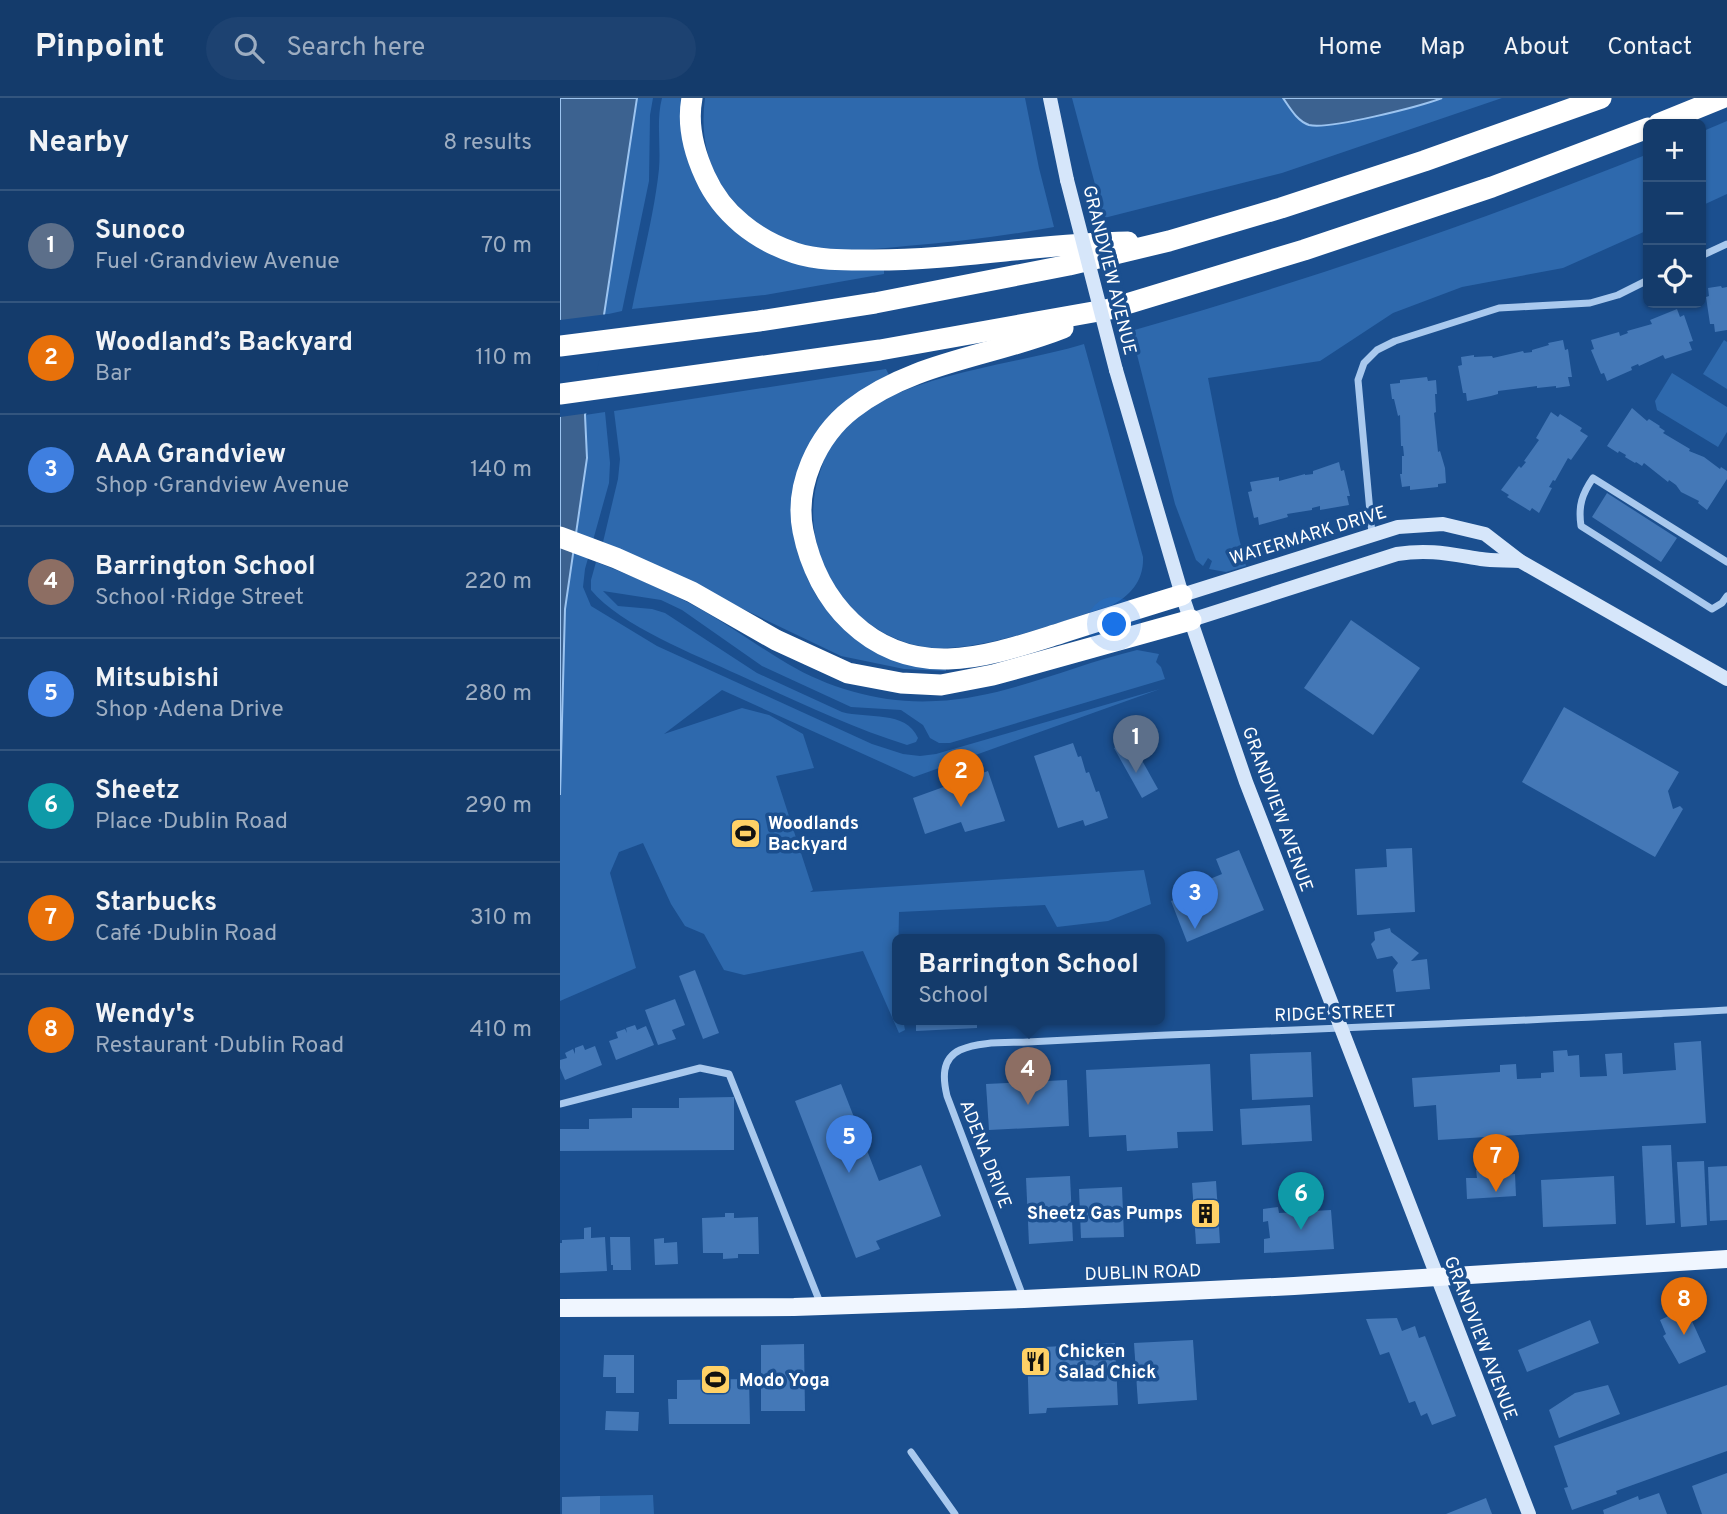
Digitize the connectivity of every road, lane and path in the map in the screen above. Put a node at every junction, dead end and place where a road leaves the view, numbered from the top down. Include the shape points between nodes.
1 (692, 98) edge
2 (1050, 98) edge
3 (1601, 98) edge
4 (1722, 98) edge
5 (1670, 119) edge
6 (1643, 130) edge
7 (1169, 241) junction
8 (1727, 244) edge
9 (1706, 254) edge
10 (1643, 282) edge
11 (1110, 309) junction
12 (560, 346) edge
13 (560, 394) edge
14 (1373, 534) junction
15 (560, 537) edge
16 (1520, 561) junction
17 (1727, 562) edge
18 (1182, 594) junction
19 (1727, 597) edge
20 (1191, 620) junction
21 (1726, 676) edge
22 (1727, 1010) edge
23 (1341, 1027) junction
24 (948, 1059) joint
25 (560, 1104) edge
26 (1727, 1259) edge
27 (1438, 1278) junction
28 (1024, 1299) junction
29 (822, 1307) junction
30 (560, 1308) edge
31 (911, 1452) dead end
32 (955, 1514) edge
33 (1529, 1514) edge

1 - 7 highway via 695,147 718,200 740,223 797,254 834,260 907,260 1076,243
2 - 18 main road, GRANDVIEW AVENUE, bridge via 1116,370
3 - 7 highway via 1341,189
4 - 5 highway
6 - 11 highway via 1317,246
7 - 12 highway via 875,303
8 - 9 street
10 - 14 street via 1590,303 1499,308 1377,350 1364,363 1358,380
11 - 13 highway via 907,345
11 - 18 highway via 1029,341 893,382 849,411 829,430 808,474 801,524 806,548 828,596 859,630 901,651 925,657 948,659 1026,644
14 - 16 main road, WATERMARK DRIVE via 1421,524 1454,526 1485,534
14 - 18 main road, WATERMARK DRIVE
15 - 20 highway via 692,592 776,640 848,673 901,683 941,685 993,675
16 - 20 main road, WATERMARK DRIVE via 1429,550 1397,554
16 - 21 main road, WATERMARK DRIVE
17 - 19 street via 1593,478 1584,490 1581,526 1712,609
18 - 20 main road, GRANDVIEW AVENUE
20 - 23 main road, GRANDVIEW AVENUE via 1246,782
22 - 23 street, RIDGE STREET
23 - 24 street, RIDGE STREET via 991,1044 969,1047
23 - 27 main road, GRANDVIEW AVENUE
24 - 28 street, ADENA DRIVE via 943,1077 947,1096
25 - 29 street via 700,1068 729,1074
26 - 27 main road, DUBLIN ROAD
27 - 28 main road, DUBLIN ROAD
27 - 33 main road, GRANDVIEW AVENUE
28 - 29 main road, DUBLIN ROAD
29 - 30 main road, DUBLIN ROAD
31 - 32 street

